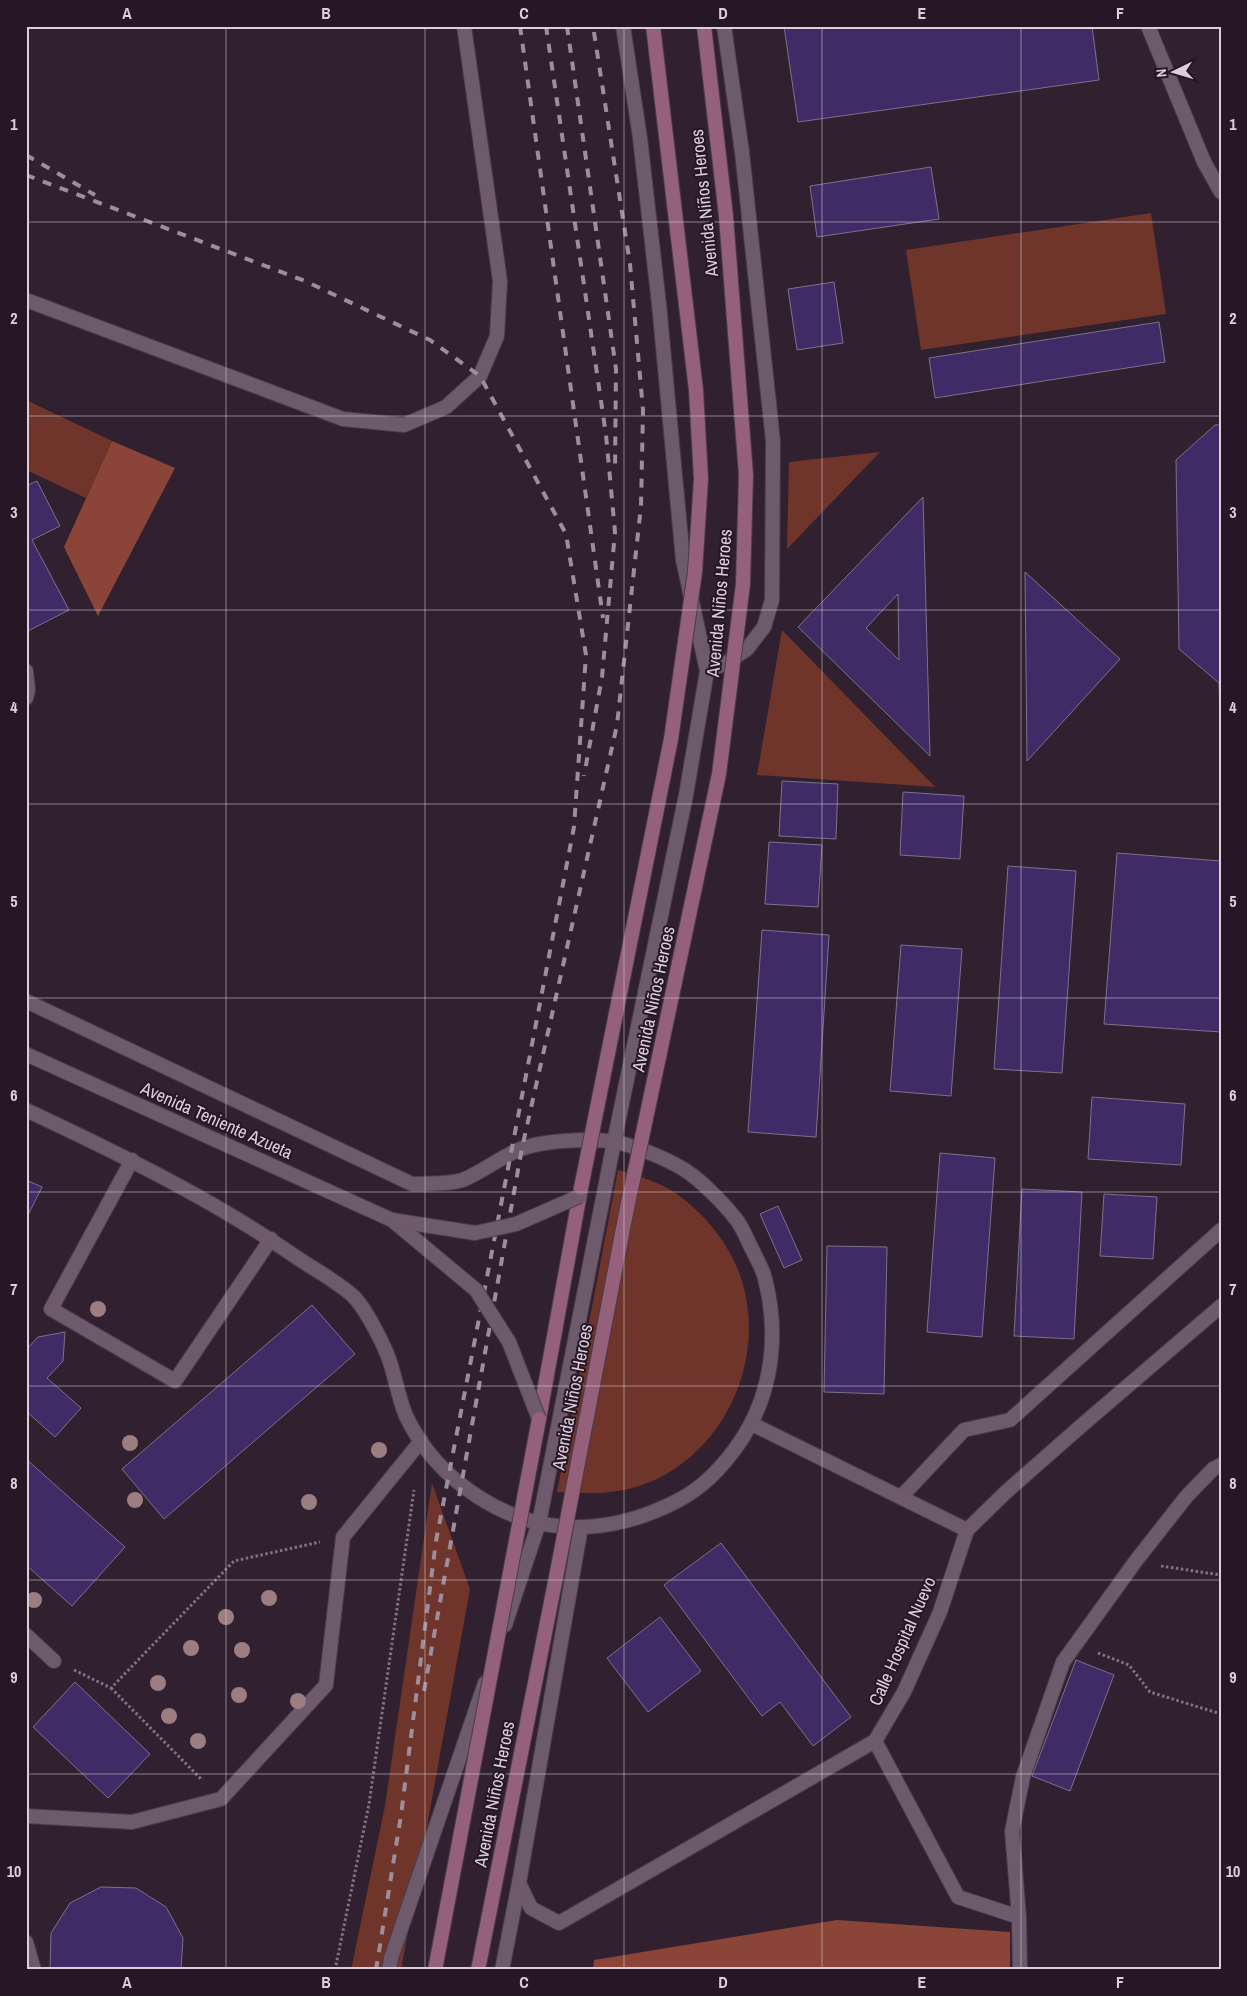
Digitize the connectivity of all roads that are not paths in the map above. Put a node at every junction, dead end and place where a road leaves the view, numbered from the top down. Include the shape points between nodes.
1 (464, 26) edge
2 (623, 26) edge
3 (653, 26) edge
4 (704, 26) edge
5 (724, 26) edge
6 (1148, 26) edge
7 (1221, 192) edge
8 (26, 300) edge
9 (26, 671) edge
10 (707, 671) junction
11 (26, 698) edge
12 (26, 1001) edge
13 (26, 1054) edge
14 (26, 1110) edge
15 (614, 1142) junction
16 (132, 1160) junction
17 (580, 1196) junction
18 (392, 1220) junction
19 (1221, 1230) edge
20 (271, 1239) junction
21 (1221, 1306) edge
22 (539, 1419) junction
23 (752, 1424) junction
24 (421, 1442) junction
25 (1221, 1465) edge
26 (901, 1497) junction
27 (539, 1523) junction
28 (581, 1527) junction
29 (968, 1530) junction
30 (26, 1635) edge
31 (54, 1661) road end
32 (875, 1741) junction
33 (26, 1816) edge
34 (519, 1883) junction
35 (1019, 1917) junction
36 (26, 1942) edge
37 (34, 1970) edge
38 (389, 1970) edge
39 (435, 1970) edge
40 (478, 1970) edge
41 (502, 1970) edge
42 (1020, 1970) edge

1 - 8 street via 500,281 497,336 480,376 446,407 404,425 343,419
2 - 10 street via 659,304 683,560
3 - 17 main road, Avenida Niños Heroes, bridge via 696,390 701,479 696,563 672,739
4 - 40 main road, Avenida Niños Heroes, bridge via 726,216 746,475 743,584 719,774 627,1208
5 - 10 street via 742,152 773,441 772,600 764,627 747,648 726,663
6 - 7 street via 1204,162
9 - 11 street
10 - 15 street via 686,795
12 - 15 street via 412,1184 462,1180 522,1148 558,1140
13 - 18 street, Avenida Teniente Azueta
14 - 16 street
15 - 23 street via 648,1152 692,1174 736,1219 765,1276 774,1338 768,1380
15 - 27 street
16 - 20 street
16 - 20 street via 52,1309 175,1381
17 - 18 street, Avenida Teniente Azueta, bridge via 516,1224 475,1233
17 - 22 main road, Avenida Niños Heroes
18 - 22 street, Avenida Teniente Azueta, bridge via 476,1290 509,1342
19 - 26 street via 1010,1420 964,1430
20 - 24 street via 354,1297 390,1362 396,1390
21 - 29 street, Calle Hospital Nuevo via 1006,1492
22 - 39 main road, Avenida Niños Heroes, bridge
23 - 26 street
23 - 28 street via 734,1451 709,1478 680,1500 634,1520
24 - 27 street via 449,1475 474,1495 521,1518
24 - 33 street via 343,1536 326,1685 221,1799 132,1822
25 - 35 street via 1186,1497 1063,1662 1023,1777 1012,1831
26 - 29 street
27 - 28 street
27 - 38 street
28 - 34 street
29 - 32 street, Calle Hospital Nuevo via 936,1621 904,1692
30 - 31 street
32 - 34 street, Calle Hospital Nuevo via 559,1922 531,1908
32 - 35 street via 958,1897
34 - 41 street
35 - 42 street
36 - 37 street

